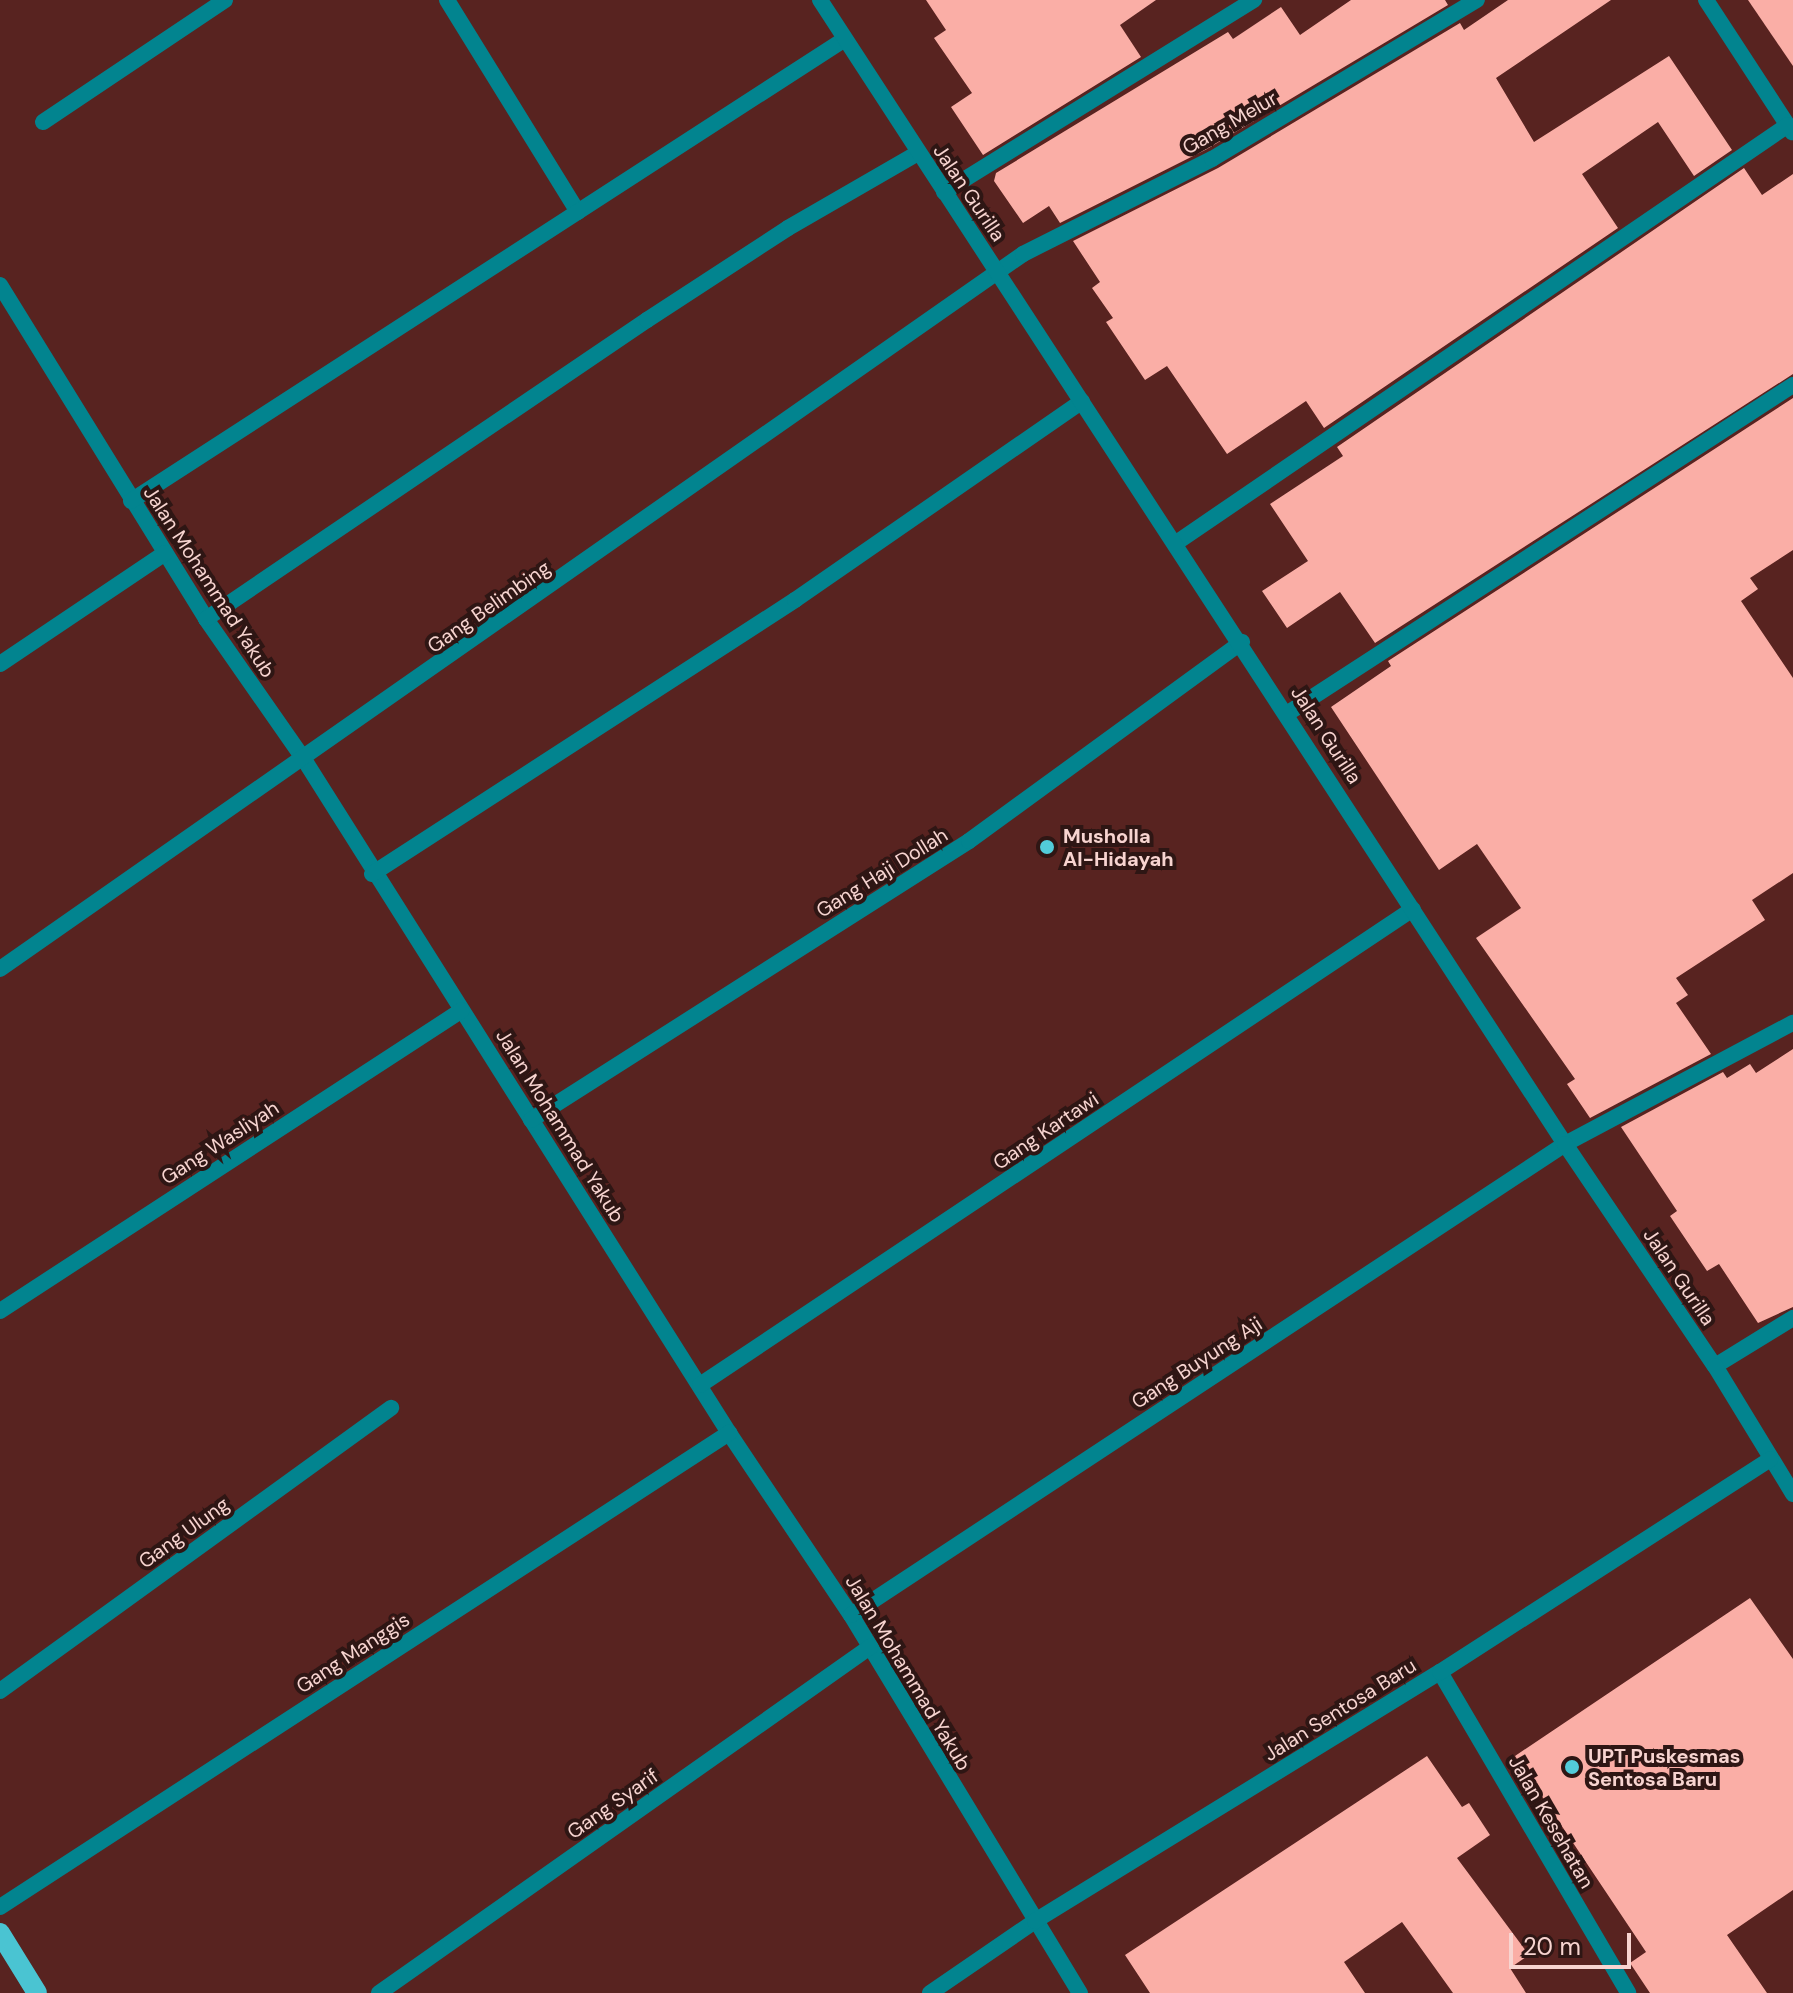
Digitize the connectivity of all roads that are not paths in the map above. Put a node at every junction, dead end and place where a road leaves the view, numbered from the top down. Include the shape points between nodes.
1 (225, 0) edge
2 (447, 0) edge
3 (820, 0) edge
4 (1254, 0) edge
5 (1477, 0) edge
6 (1706, 0) edge
7 (845, 39) junction
8 (1788, 119) edge
9 (43, 122) dead end
10 (918, 153) junction
11 (944, 192) junction
12 (578, 212) junction
13 (999, 273) junction
14 (0, 285) edge
15 (5, 305) edge
16 (1793, 385) edge
17 (1082, 401) junction
18 (131, 501) junction
19 (1176, 543) junction
20 (165, 553) junction
21 (206, 619) junction
22 (1242, 642) junction
23 (0, 664) edge
24 (1288, 713) junction
25 (305, 761) junction
26 (372, 874) junction
27 (1413, 909) junction
28 (0, 969) edge
29 (462, 1010) junction
30 (1793, 1023) edge
31 (531, 1120) junction
32 (1565, 1144) junction
33 (0, 1311) edge
34 (1793, 1318) edge
35 (1715, 1366) junction
36 (700, 1385) junction
37 (391, 1408) dead end
38 (729, 1433) junction
39 (1770, 1459) junction
40 (1793, 1494) edge
41 (851, 1615) junction
42 (870, 1647) junction
43 (1440, 1672) junction
44 (0, 1691) edge
45 (0, 1907) edge
46 (1035, 1921) junction
47 (0, 1933) edge
48 (37, 1993) edge
49 (379, 1993) edge
50 (930, 1993) edge
51 (1080, 1993) edge
52 (1628, 1993) edge

1 - 9 street
2 - 12 street
3 - 7 street, Jalan Gurilla
4 - 11 street
5 - 13 street, Gang Melur via 1212,159 1052,239
6 - 8 street
7 - 10 street, Jalan Gurilla
7 - 12 street
8 - 19 street
10 - 11 street, Jalan Gurilla
10 - 21 street via 660,311
11 - 13 street, Jalan Gurilla
12 - 18 street
13 - 17 street, Jalan Gurilla
13 - 25 street, Gang Belimbing
14 - 15 street, Jalan Mohammad Yakub
15 - 18 street, Jalan Mohammad Yakub
16 - 24 street
17 - 19 street, Jalan Gurilla
17 - 26 street via 795,600
18 - 20 street, Jalan Mohammad Yakub
19 - 22 street, Jalan Gurilla
20 - 21 street, Jalan Mohammad Yakub
20 - 23 street
21 - 25 street, Jalan Mohammad Yakub
22 - 24 street, Jalan Gurilla
22 - 31 street, Gang Haji Dollah via 969,841
24 - 27 street, Jalan Gurilla
25 - 26 street, Jalan Mohammad Yakub
25 - 28 street, Gang Belimbing
26 - 29 street, Jalan Mohammad Yakub
27 - 32 street, Jalan Gurilla
27 - 36 street, Gang Kartawi
29 - 31 street, Jalan Mohammad Yakub
29 - 33 street, Gang Wasliyah
30 - 32 street, Gang Buyung Aji
31 - 36 street, Jalan Mohammad Yakub
32 - 35 street, Jalan Gurilla
32 - 41 street, Gang Buyung Aji
34 - 35 street
35 - 39 street, Jalan Gurilla
36 - 38 street, Jalan Mohammad Yakub
37 - 44 street, Gang Ulung
38 - 41 street, Jalan Mohammad Yakub
38 - 45 street, Gang Manggis
39 - 40 street, Jalan Gurilla
39 - 43 street, Jalan Sentosa Baru
41 - 42 street, Jalan Mohammad Yakub
42 - 46 street, Jalan Mohammad Yakub
42 - 49 street, Gang Syarif
43 - 46 street, Jalan Sentosa Baru
43 - 52 street, Jalan Kesehatan
46 - 50 street, Jalan Sentosa Baru
46 - 51 street, Jalan Mohammad Yakub
47 - 48 main road

